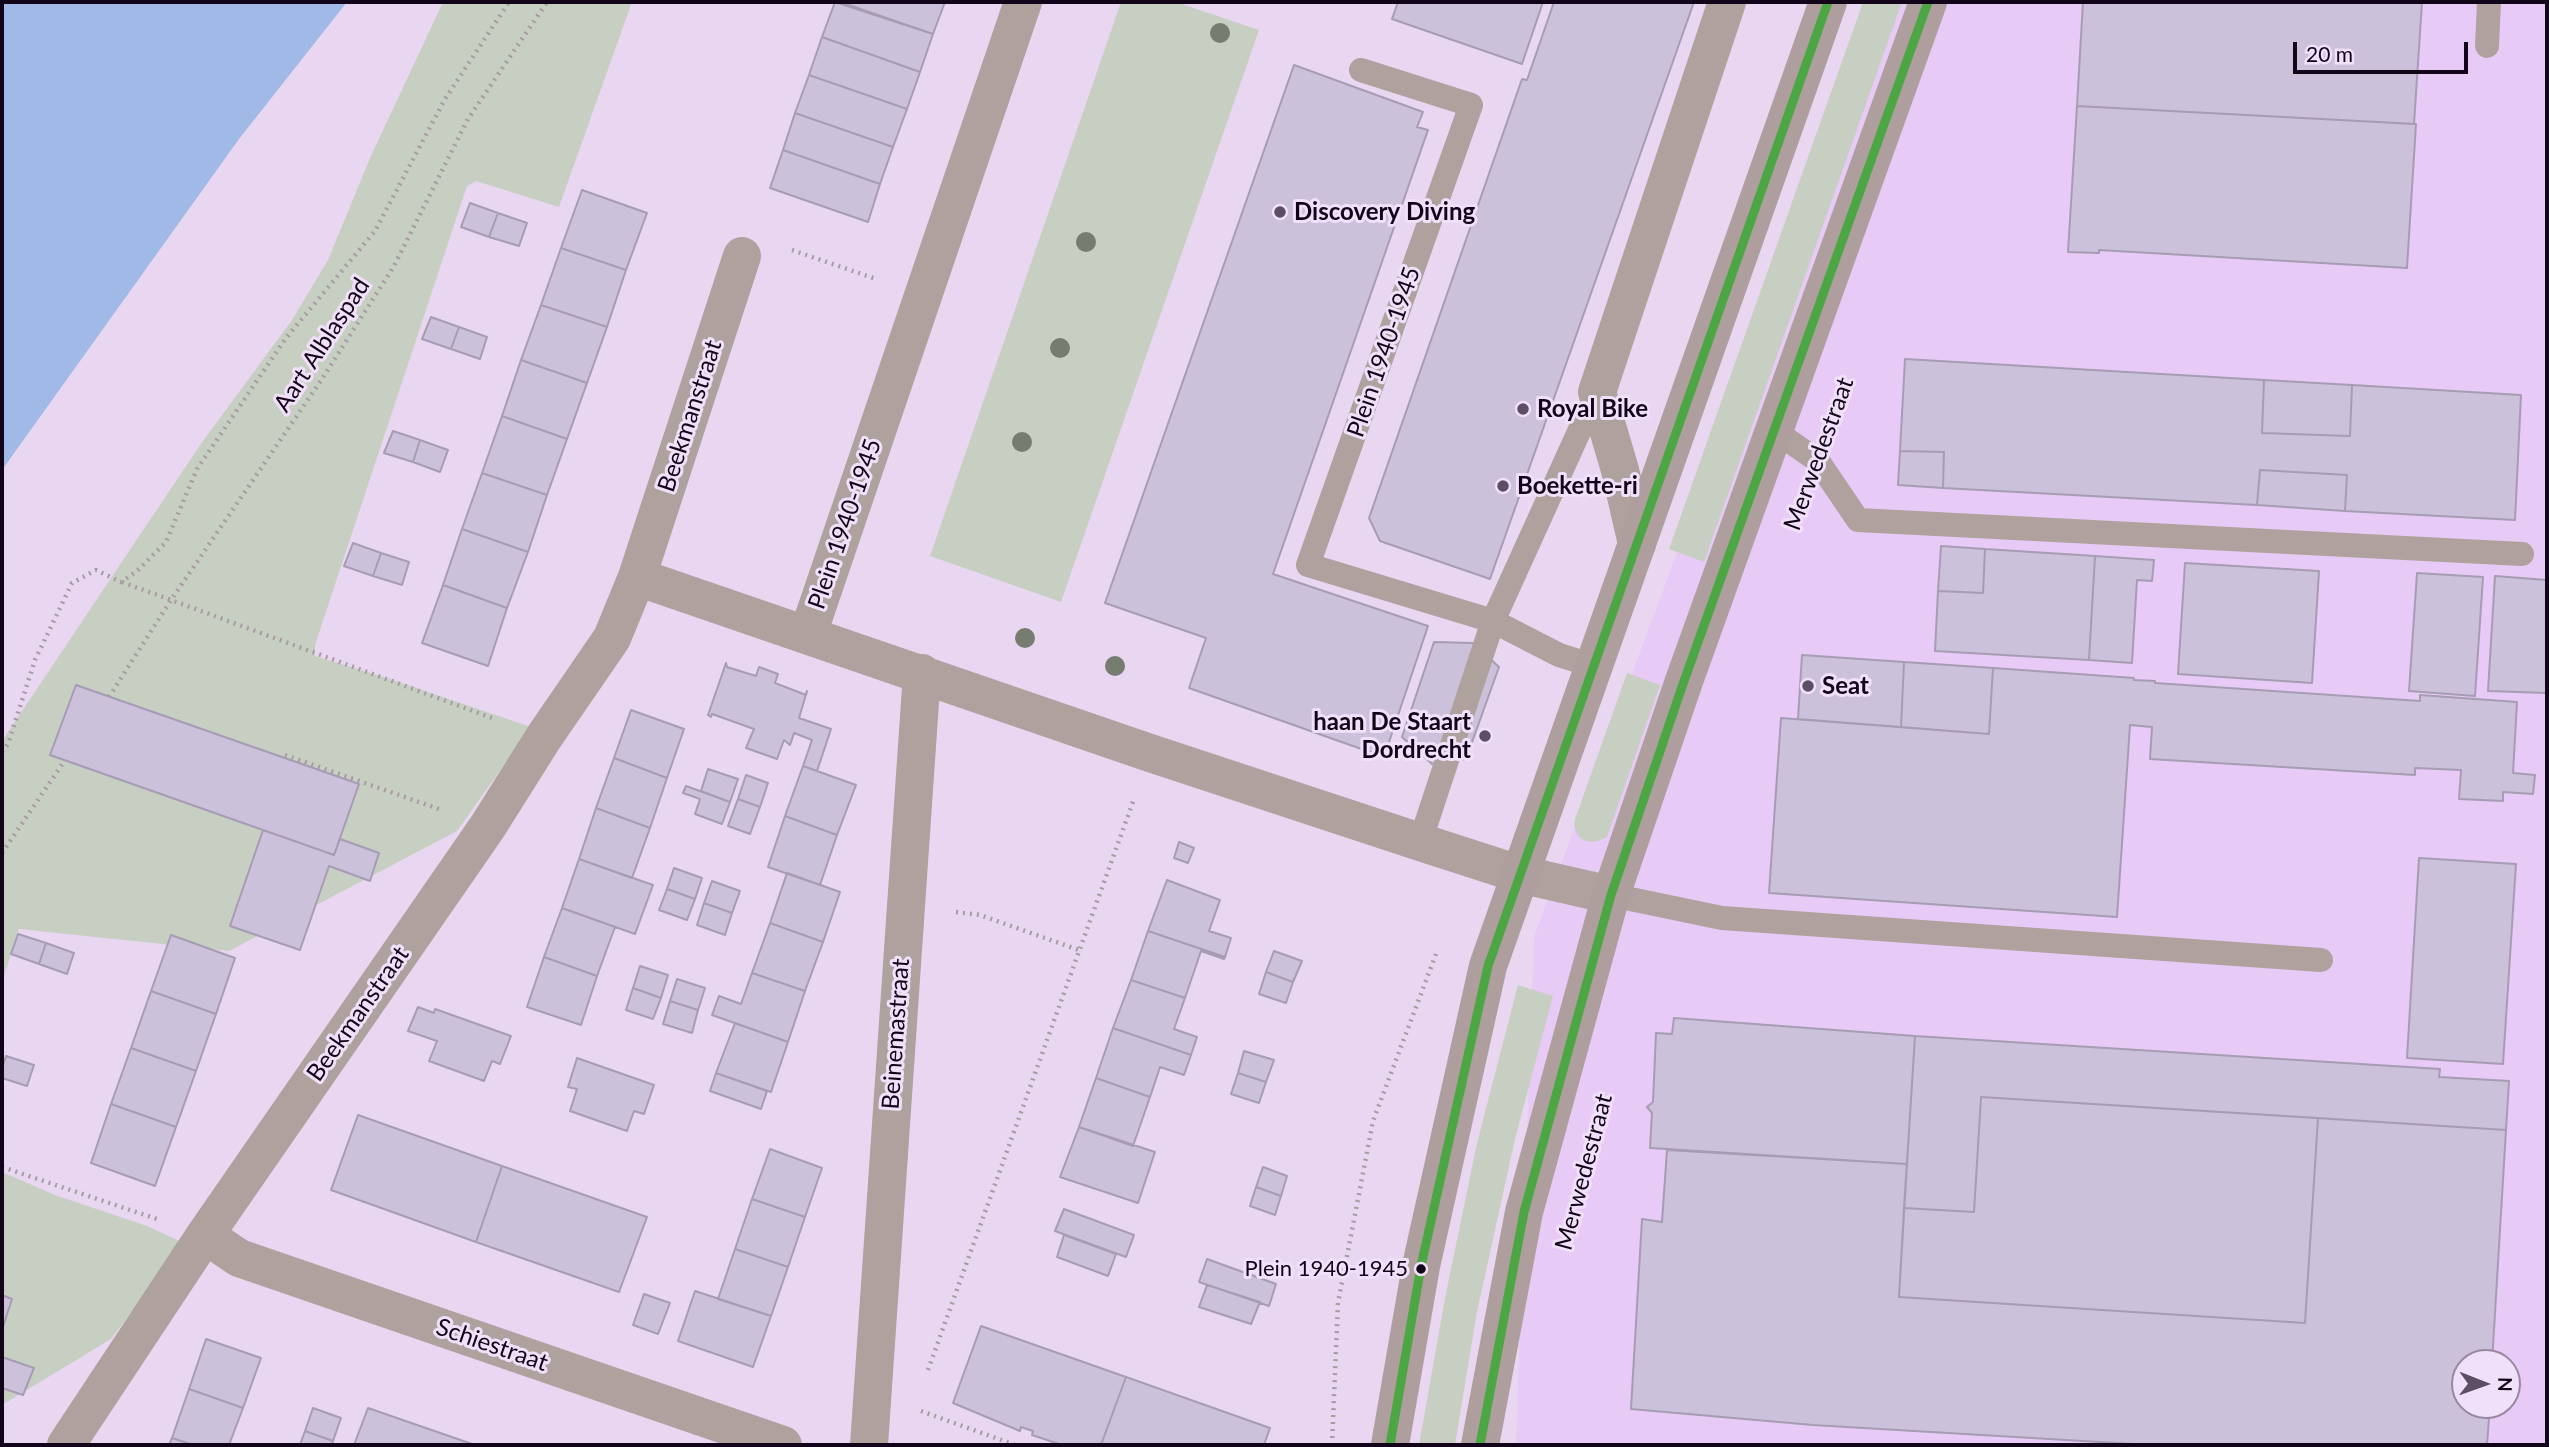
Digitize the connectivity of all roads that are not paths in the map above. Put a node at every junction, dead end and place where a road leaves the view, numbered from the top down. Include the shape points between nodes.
1 (1023, 2) edge
2 (1727, 2) edge
3 (1828, 2) edge
4 (1928, 2) edge
5 (2489, 2) edge
6 (2487, 47) dead end
7 (1361, 70) dead end
8 (742, 256) road end
9 (1597, 392) junction
10 (1775, 431) junction
11 (1637, 544) junction
12 (2522, 554) dead end
13 (637, 577) junction
14 (1493, 621) junction
15 (808, 634) junction
16 (1594, 666) junction
17 (922, 673) junction
18 (1420, 842) junction
19 (1519, 874) junction
20 (1611, 895) junction
21 (2321, 960) dead end
22 (205, 1235) junction
23 (66, 1445) edge
24 (783, 1445) edge
25 (869, 1445) edge
26 (1390, 1445) edge
27 (1480, 1445) edge

1 - 15 street, Plein 1940-1945
2 - 9 street
3 - 11 main road
4 - 10 main road, Merwedestraat
5 - 6 lane
7 - 14 lane, Plein 1940-1945 via 1471,105 1308,565
8 - 13 street, Beekmanstraat
9 - 11 street
9 - 14 lane
10 - 12 lane via 1818,461 1858,520
10 - 20 main road, Merwedestraat
11 - 16 main road
13 - 15 street
13 - 22 street, Beekmanstraat via 612,638
14 - 16 lane, Plein 1940-1945 via 1559,655
14 - 18 lane
15 - 17 street, Plein 1940-1945
16 - 19 main road
17 - 18 street, Plein 1940-1945
17 - 25 street, Beinemastraat
18 - 19 street, Plein 1940-1945
19 - 20 street
19 - 26 main road via 1488,966 1421,1266
20 - 21 lane via 1722,918
20 - 27 main road, Merwedestraat via 1524,1212
22 - 23 street, Beekmanstraat
22 - 24 street, Schiestraat via 239,1258

